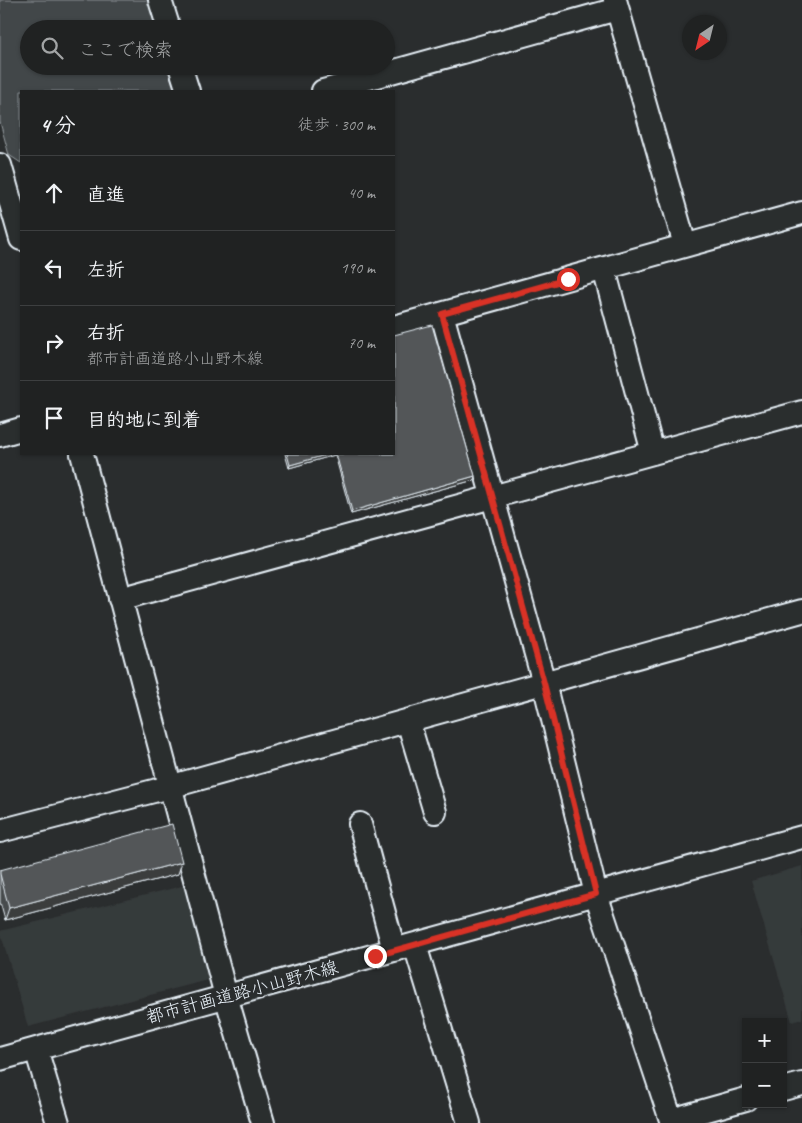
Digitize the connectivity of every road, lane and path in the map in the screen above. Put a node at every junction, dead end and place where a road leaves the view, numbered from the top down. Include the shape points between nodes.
1 (160, 0) edge
2 (616, 4) edge
3 (166, 20) edge
4 (395, 70) edge
5 (183, 75) edge
6 (377, 75) edge
7 (188, 90) edge
8 (326, 90) edge
9 (9, 174) edge
10 (802, 213) edge
11 (20, 234) edge
12 (685, 245) junction
13 (604, 269) junction
14 (442, 314) junction
15 (395, 327) edge
16 (802, 412) edge
17 (20, 429) edge
18 (0, 435) edge
19 (653, 453) junction
20 (82, 455) edge
21 (493, 498) junction
22 (120, 599) junction
23 (802, 612) edge
24 (544, 683) junction
25 (408, 721) junction
26 (169, 787) junction
27 (435, 812) dead end
28 (360, 824) dead end
29 (0, 831) edge
30 (802, 837) edge
31 (596, 894) junction
32 (405, 948) junction
33 (226, 996) junction
34 (36, 1049) junction
35 (0, 1059) edge
36 (802, 1084) edge
37 (787, 1088) edge
38 (742, 1100) edge
39 (672, 1121) edge
40 (58, 1123) edge
41 (263, 1123) edge
42 (469, 1123) edge

1 - 3 street
2 - 4 street
2 - 12 street
5 - 7 street
6 - 8 street
9 - 11 street
10 - 12 street
12 - 13 street
13 - 14 street
13 - 19 street
14 - 15 street
14 - 21 street
16 - 19 street
17 - 18 street
19 - 21 street
20 - 22 street
21 - 22 street
21 - 24 street
22 - 26 street
23 - 24 street
24 - 25 street
24 - 31 street
25 - 26 street
25 - 27 street
26 - 29 street
26 - 33 street
28 - 32 street
30 - 31 street, 都市計画道路小山野木線
31 - 32 street, 都市計画道路小山野木線
31 - 39 street
32 - 33 street, 都市計画道路小山野木線
32 - 42 street
33 - 34 street, 都市計画道路小山野木線
33 - 41 street
34 - 35 street, 都市計画道路小山野木線
34 - 40 street
36 - 37 street
38 - 39 street

